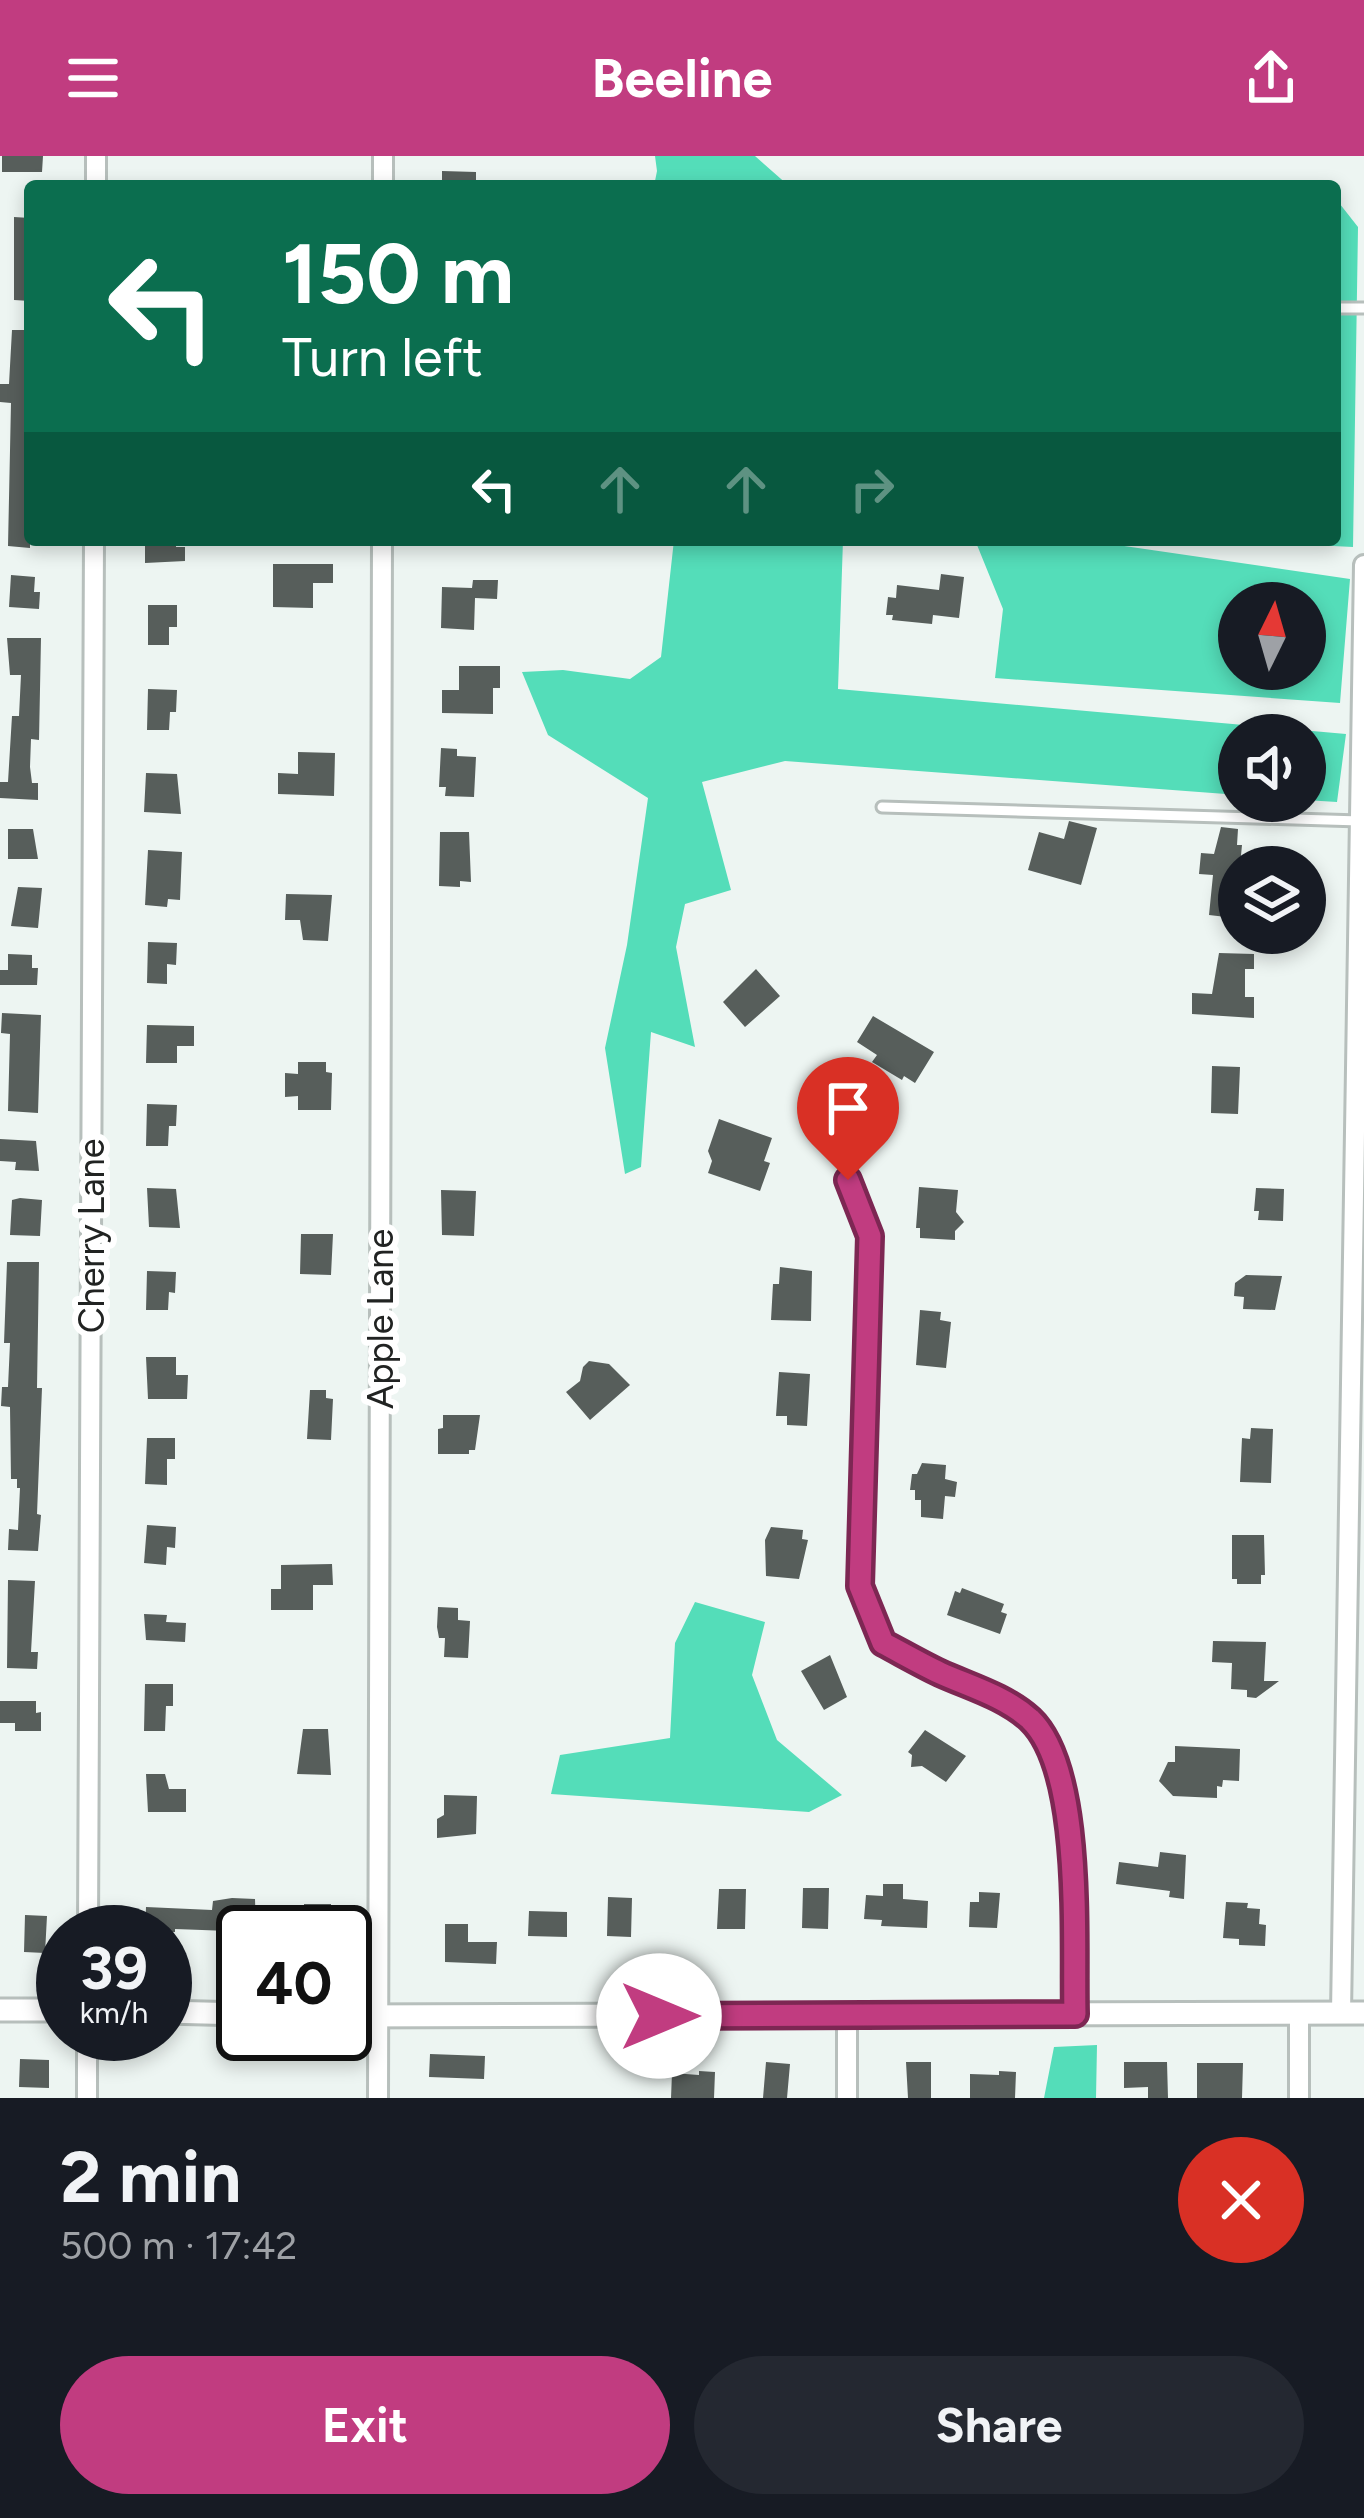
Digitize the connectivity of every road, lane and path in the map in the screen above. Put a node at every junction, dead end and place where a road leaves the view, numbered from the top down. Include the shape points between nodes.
1 (94, 546) edge
2 (382, 546) edge
3 (1364, 565) edge
4 (882, 807) dead end
5 (1360, 821) junction
6 (848, 1180) dead end
7 (88, 1905) edge
8 (36, 2010) edge
9 (0, 2011) edge
10 (1353, 2013) edge
11 (1075, 2014) junction
12 (1299, 2015) junction
13 (847, 2016) junction
14 (372, 2017) edge
15 (378, 2017) junction
16 (87, 2061) edge
17 (87, 2098) edge
18 (377, 2098) edge
19 (847, 2098) edge
20 (1299, 2098) edge

1 - 7 street, Cherry Lane
2 - 15 street, Apple Lane
3 - 5 street
4 - 5 lane
5 - 10 street
6 - 11 street via 870,1236 860,1586 883,1643 1003,1699 1034,1723 1063,1777
8 - 9 street
10 - 12 street
11 - 12 street
11 - 13 street
12 - 20 street
13 - 15 street
13 - 19 street
14 - 15 street
15 - 18 street, Apple Lane
16 - 17 street

